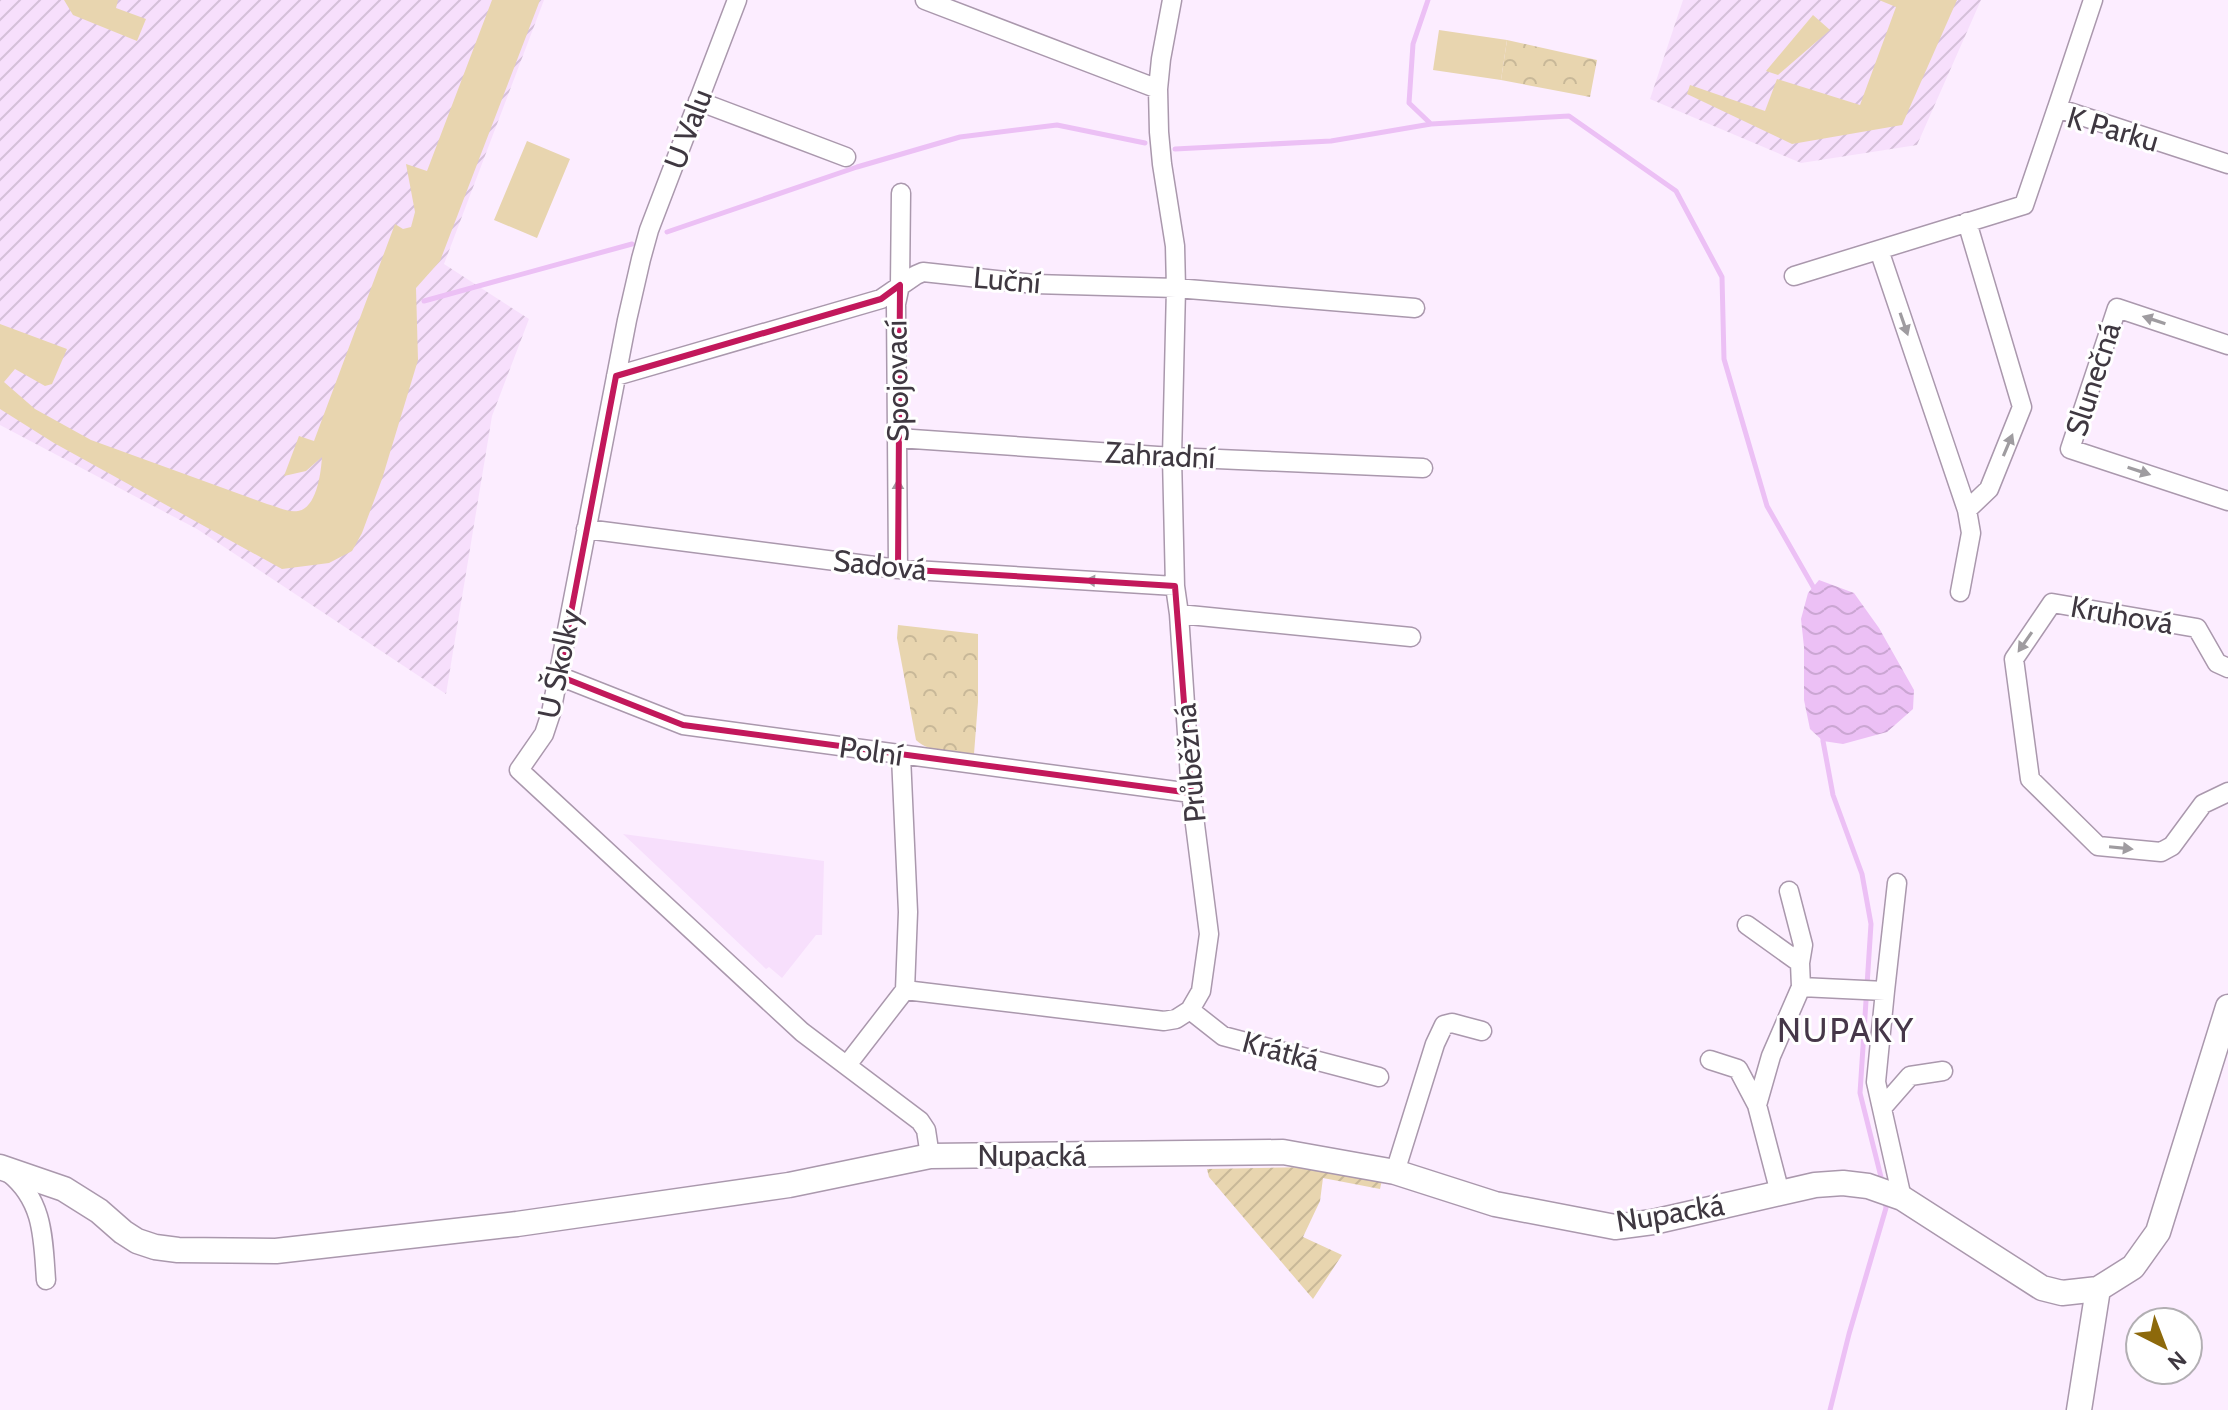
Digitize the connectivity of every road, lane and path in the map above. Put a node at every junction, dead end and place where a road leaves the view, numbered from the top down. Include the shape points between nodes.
1 (737, 0) edge
2 (925, 0) edge
3 (1172, 0) edge
4 (2093, 0) edge
5 (1158, 89) junction
6 (698, 101) junction
7 (2057, 108) junction
8 (846, 157) dead end
9 (2228, 164) edge
10 (901, 193) dead end
11 (1967, 222) junction
12 (1879, 250) junction
13 (641, 259) joint
14 (1794, 276) dead end
15 (900, 285) junction
16 (1176, 288) junction
17 (1415, 308) dead end
18 (2228, 345) edge
19 (616, 376) junction
20 (898, 438) junction
21 (1172, 457) junction
22 (1423, 468) dead end
23 (2228, 501) edge
24 (1967, 510) junction
25 (586, 529) junction
26 (898, 569) junction
27 (1175, 586) junction
28 (1960, 592) dead end
29 (1179, 614) junction
30 (1411, 637) dead end
31 (2228, 668) edge
32 (559, 676) junction
33 (901, 756) junction
34 (2228, 792) edge
35 (1191, 793) junction
36 (1897, 883) dead end
37 (1789, 891) dead end
38 (1747, 925) dead end
39 (1800, 963) junction
40 (1801, 987) junction
41 (905, 990) junction
42 (1881, 991) junction
43 (2228, 1007) edge
44 (1190, 1010) junction
45 (1482, 1031) dead end
46 (1710, 1060) dead end
47 (847, 1065) junction
48 (1943, 1071) dead end
49 (1379, 1077) dead end
50 (1757, 1105) junction
51 (1882, 1108) junction
52 (930, 1156) junction
53 (0, 1168) edge
54 (1395, 1172) junction
55 (1887, 1192) junction
56 (1780, 1193) junction
57 (46, 1280) dead end
58 (2098, 1289) junction
59 (2084, 1408) edge

1 - 6 street, U Valu
2 - 5 street
3 - 5 street, Průběžná
4 - 7 street
5 - 16 street, Průběžná
6 - 8 street
6 - 13 street, U Valu
7 - 9 street, K Parku
7 - 11 street, K Parku via 2024,205
10 - 15 street, Spojovací
11 - 12 street, K Parku
24 -> 11 street via 1989,489 2022,407
12 - 14 street, K Parku
12 -> 24 street
13 - 19 street, U Školky
15 - 16 street, Luční via 923,272 1034,284
15 - 19 street, Luční via 881,299
15 - 20 street, Spojovací
16 - 17 street, Luční
16 - 21 street, Průběžná
18 -> 23 street, Slunečná via 2117,308 2070,449
19 - 25 street, U Školky
20 - 21 street, Zahradní
26 -> 20 street, Spojovací
21 - 22 street, Zahradní
21 - 27 street, Průběžná
24 - 28 street via 1971,533
25 - 26 street, Sadová
25 - 32 street, U Školky
27 -> 26 street, Sadová
27 - 29 street, Průběžná
29 - 30 street
29 - 35 street, Průběžná
31 -> 34 street, Kruhová via 2217,663 2197,628 2052,603 2014,659 2030,779 2098,846 2161,852 2172,846 2203,804
32 - 33 street, Polní via 683,725
32 - 47 street, U Školky via 544,734 519,770 802,1032
33 - 35 street, Polní
33 - 41 street via 908,912
35 - 44 street, Průběžná via 1209,934 1201,991
36 - 42 street
37 - 39 street via 1803,945
38 - 39 street
39 - 40 street
40 - 42 street
40 - 50 street via 1771,1056
41 - 44 street via 1164,1021
41 - 47 street
42 - 51 street via 1876,1082
43 - 58 street, Nupacká via 2158,1232 2133,1267
44 - 49 street, Krátká via 1223,1036
45 - 54 street via 1444,1025
46 - 50 street via 1738,1069
47 - 52 street via 920,1121
48 - 51 street via 1910,1076
50 - 56 street
51 - 55 street
52 - 53 street, Nupacká via 789,1185 276,1251 155,1247 137,1241 64,1189
52 - 54 street, Nupacká via 1283,1152
53 - 57 street via 24,1187 37,1209
54 - 56 street, Nupacká via 1495,1204 1615,1227
55 - 56 street, Nupacká via 1843,1183
55 - 58 street, Nupacká via 2042,1288 2062,1293
58 - 59 street

